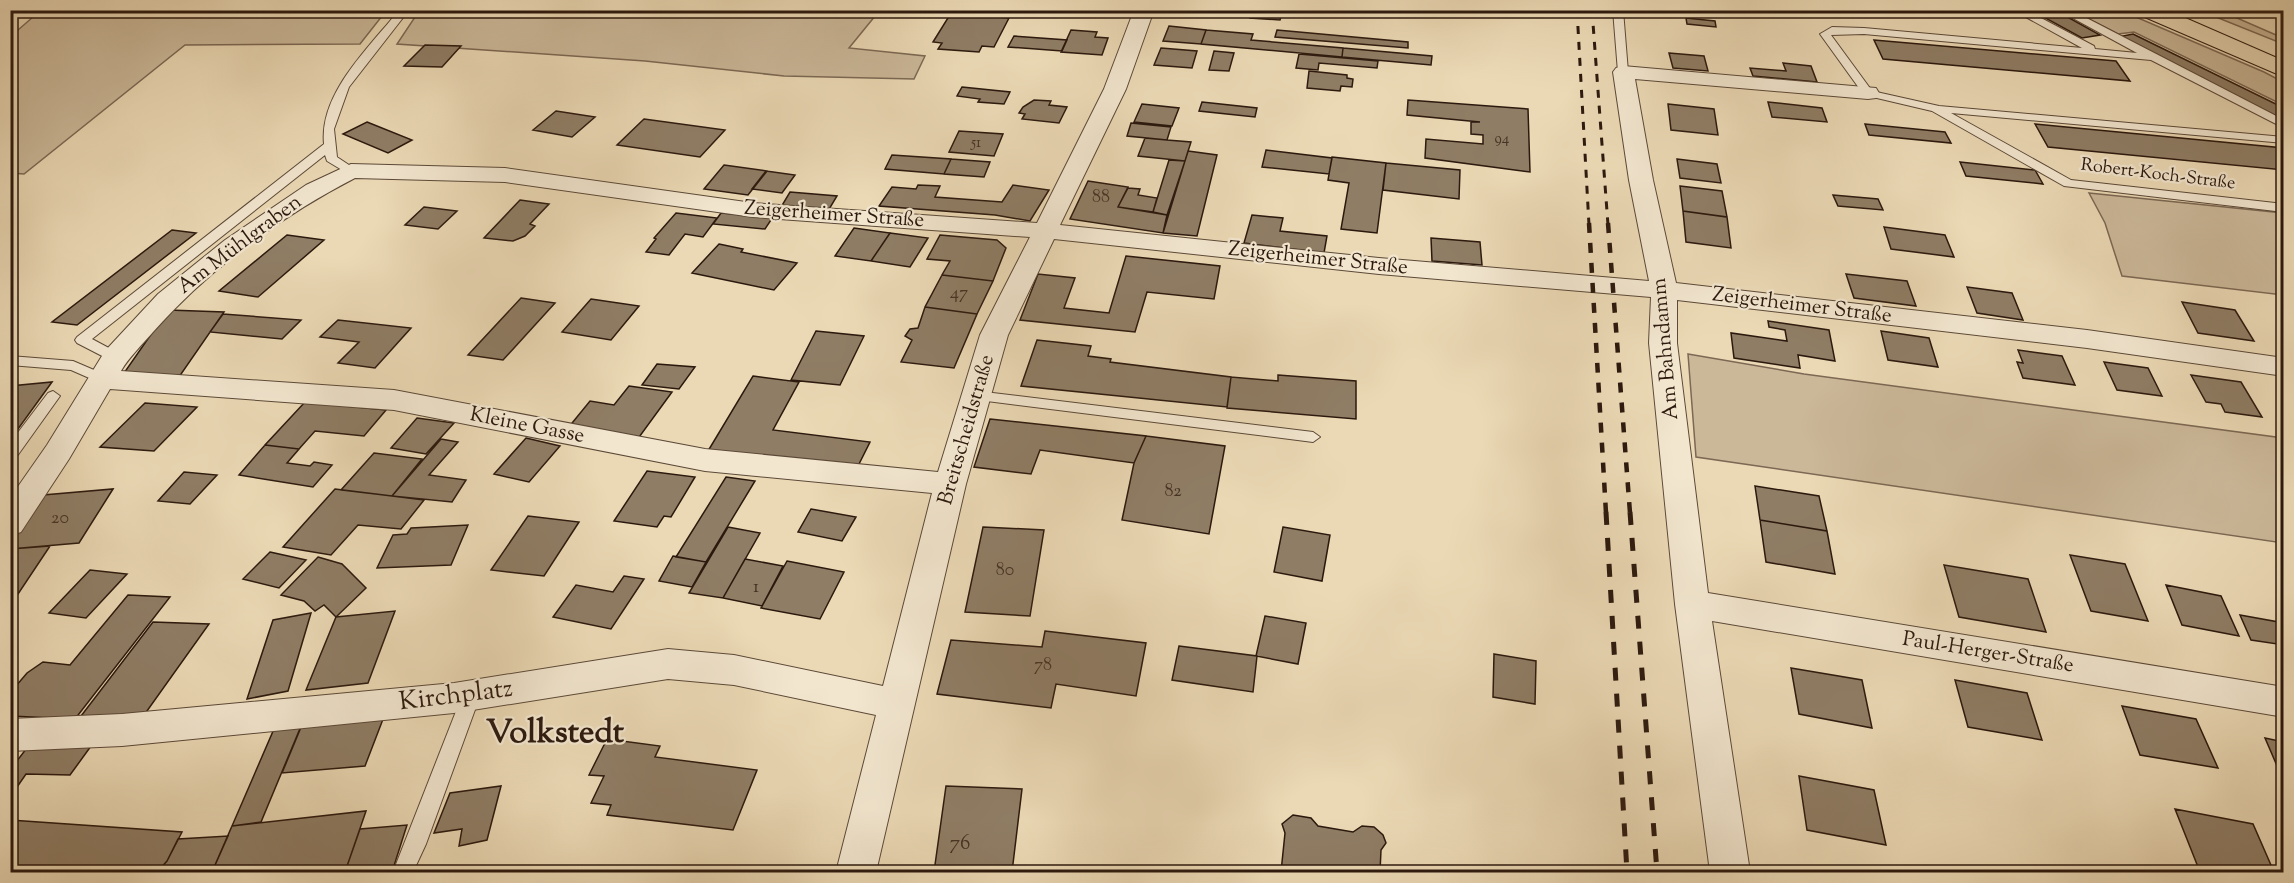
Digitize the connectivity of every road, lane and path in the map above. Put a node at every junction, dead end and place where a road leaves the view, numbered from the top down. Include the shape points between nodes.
1 (404, 10) edge
2 (1144, 10) edge
3 (1618, 10) edge
4 (2018, 10) edge
5 (2062, 10) edge
6 (2148, 10) edge
7 (2185, 10) edge
8 (2097, 52) junction
9 (2283, 52) edge
10 (2151, 57) junction
11 (2283, 70) edge
12 (1623, 72) junction
13 (1868, 93) junction
14 (1936, 109) junction
15 (2283, 125) edge
16 (2283, 140) edge
17 (329, 146) junction
18 (351, 171) junction
19 (2283, 208) edge
20 (229, 225) junction
21 (258, 228) junction
22 (1045, 231) junction
23 (151, 286) junction
24 (180, 289) junction
25 (1664, 290) junction
26 (10, 360) edge
27 (2283, 367) edge
28 (109, 368) junction
29 (53, 396) dead end
30 (976, 396) junction
31 (1313, 437) dead end
32 (10, 455) edge
33 (950, 484) junction
34 (11, 522) edge
35 (1692, 604) junction
36 (471, 696) junction
37 (2283, 702) edge
38 (897, 704) junction
39 (10, 735) edge
40 (403, 873) edge
41 (856, 873) edge
42 (1730, 873) edge

1 - 17 lane via 344,86 328,129
2 - 22 street, Breitscheidstraße via 1115,89
3 - 12 lane
4 - 8 lane
5 - 10 lane
6 - 11 main road
7 - 9 main road
8 - 10 lane
8 - 13 lane via 1864,32 1832,30 1825,34
10 - 15 lane
12 - 13 street
12 - 25 street, Am Bahndamm
13 - 14 lane, Robert-Koch-Straße
14 - 16 lane
14 - 19 lane, Robert-Koch-Straße via 2068,183
17 - 18 lane via 331,159
17 - 20 lane
18 - 21 street, Am Mühlgraben via 314,190
18 - 22 street, Zeigerheimer Straße via 505,175 753,210
20 - 21 lane
20 - 23 lane
21 - 24 street, Am Mühlgraben
22 - 25 street, Zeigerheimer Straße via 1379,266
22 - 30 street, Breitscheidstraße via 994,335
23 - 24 lane
23 - 28 lane via 82,340
24 - 28 street, Am Mühlgraben
25 - 27 street, Zeigerheimer Straße via 2087,339
25 - 35 street, Am Bahndamm via 1663,343
26 - 28 lane
28 - 33 street, Kleine Gasse via 394,400 705,460
28 - 34 street, Am Mühlgraben
29 - 32 lane
30 - 31 lane
30 - 33 street, Breitscheidstraße
33 - 38 street, Breitscheidstraße
35 - 37 street, Paul-Herger-Straße
35 - 42 street, Am Bahndamm
36 - 38 street, Kirchplatz via 668,664 734,670
36 - 39 street, Kirchplatz via 122,730
36 - 40 lane
38 - 41 street, Breitscheidstraße

